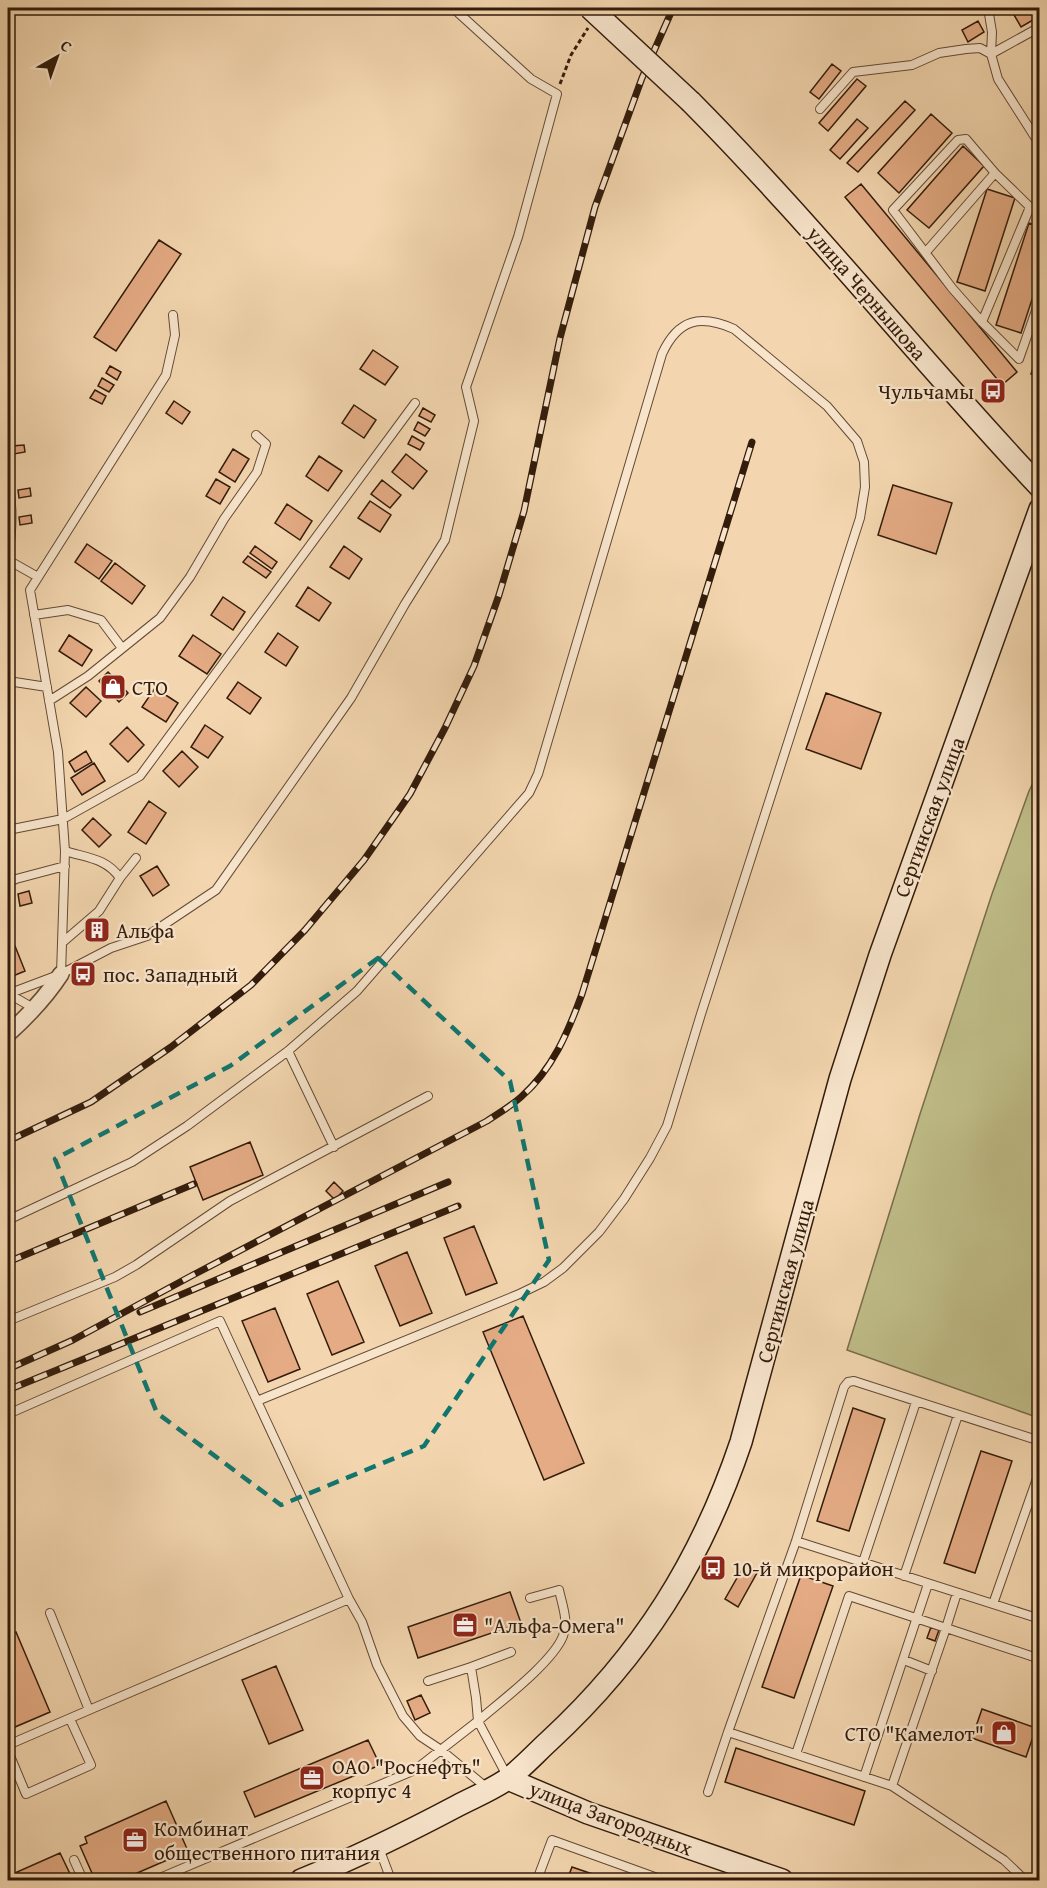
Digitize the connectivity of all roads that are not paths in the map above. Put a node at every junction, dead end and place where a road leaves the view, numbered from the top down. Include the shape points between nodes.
1 (453, 8) edge
2 (988, 8) edge
3 (590, 17) edge
4 (1040, 27) edge
5 (991, 54) junction
6 (820, 109) dead end
7 (1040, 145) edge
8 (995, 173) junction
9 (1030, 207) junction
10 (1040, 207) edge
11 (926, 252) junction
12 (1040, 299) edge
13 (173, 315) dead end
14 (981, 322) junction
15 (415, 403) dead end
16 (256, 435) dead end
17 (8, 478) edge
18 (1040, 487) edge
19 (1040, 509) edge
20 (8, 559) edge
21 (38, 577) junction
22 (34, 615) junction
23 (122, 648) junction
24 (8, 681) edge
25 (47, 687) junction
26 (49, 701) junction
27 (63, 819) junction
28 (8, 830) edge
29 (65, 850) junction
30 (136, 858) dead end
31 (65, 866) junction
32 (120, 878) junction
33 (8, 883) edge
34 (63, 942) junction
35 (61, 974) junction
36 (8, 994) edge
37 (35, 1009) junction
38 (8, 1034) edge
39 (288, 1050) junction
40 (428, 1096) dead end
41 (334, 1147) junction
42 (8, 1220) edge
43 (8, 1321) edge
44 (257, 1401) junction
45 (916, 1402) junction
46 (8, 1414) edge
47 (958, 1415) junction
48 (1040, 1441) edge
49 (1040, 1470) edge
50 (796, 1541) junction
51 (863, 1562) junction
52 (904, 1576) junction
53 (928, 1584) junction
54 (957, 1593) junction
55 (530, 1598) dead end
56 (349, 1599) junction
57 (993, 1604) junction
58 (50, 1613) dead end
59 (917, 1619) junction
60 (1040, 1619) edge
61 (946, 1628) junction
62 (511, 1652) dead end
63 (1040, 1659) edge
64 (904, 1660) junction
65 (471, 1667) junction
66 (932, 1671) junction
67 (428, 1681) dead end
68 (89, 1710) junction
69 (70, 1719) junction
70 (478, 1721) junction
71 (728, 1732) junction
72 (8, 1745) edge
73 (8, 1750) edge
74 (441, 1750) junction
75 (796, 1754) junction
76 (864, 1777) junction
77 (508, 1779) junction
78 (892, 1786) junction
79 (488, 1789) junction
80 (708, 1792) dead end
81 (378, 1847) junction
82 (74, 1860) dead end
83 (1040, 1870) edge
84 (753, 1876) edge
85 (83, 1881) edge
86 (155, 1881) edge
87 (302, 1881) edge
88 (391, 1881) edge
89 (468, 1881) edge
90 (480, 1881) edge
91 (537, 1881) edge
92 (663, 1881) edge
93 (782, 1881) edge
94 (1024, 1881) edge
95 (1036, 1881) edge

1 - 35 lane via 531,79 557,94 518,237 466,387 474,421 445,540 351,698 216,890 147,936 111,948
2 - 5 lane
3 - 18 main road, улица Чернышова, bridge via 691,102 746,158
4 - 5 lane
5 - 6 lane via 980,48 966,49 939,53 912,65 853,72
5 - 7 lane via 998,79
8 - 9 lane
8 - 11 lane
8 - 11 lane via 966,139 958,140 893,210
9 - 10 lane
9 - 14 lane
11 - 14 lane
12 - 14 lane via 1019,359
13 - 21 lane via 175,335 166,375
15 - 27 lane via 140,776
16 - 23 lane via 266,444 257,472 160,618
17 - 20 lane
19 - 77 main road, Сергинская улица via 880,955 840,1079 727,1483 690,1563 629,1656 567,1724
20 - 21 lane
21 - 22 lane via 30,590
22 - 23 lane via 68,610 100,620
22 - 25 lane
23 - 26 lane
24 - 25 lane
25 - 26 lane
26 - 27 lane
27 - 28 lane
27 - 29 lane
29 - 31 lane
29 - 32 lane via 112,867
30 - 32 lane
31 - 33 lane
31 - 34 lane
32 - 34 lane via 99,910
34 - 35 lane
35 - 36 lane
35 - 37 street
36 - 37 lane
37 - 38 street
39 - 41 lane
39 - 42 lane via 132,1162
39 - 44 lane via 357,991 529,793 538,774 665,348 677,330 690,324 705,320 734,329 842,422 857,441 864,462 865,488 860,518 667,1126 599,1232 544,1281
40 - 41 lane
41 - 43 lane via 230,1201 115,1277
44 - 46 lane via 220,1321
44 - 56 lane
45 - 47 lane
45 - 50 lane via 848,1382
45 - 51 lane
47 - 48 lane
47 - 52 lane
49 - 57 lane
50 - 51 lane
50 - 71 lane
51 - 52 lane
52 - 53 lane
53 - 54 lane
53 - 59 lane
54 - 57 lane
54 - 61 lane
55 - 70 lane via 559,1590 565,1616 564,1635 518,1688
56 - 68 lane
56 - 74 lane via 403,1716 420,1736
57 - 60 lane
58 - 68 lane
59 - 61 lane
59 - 64 lane
59 - 75 lane via 849,1596
61 - 63 lane
61 - 66 lane
62 - 65 lane
64 - 66 lane
64 - 76 lane
65 - 67 lane
65 - 70 lane
66 - 78 lane
68 - 69 lane
69 - 72 lane
69 - 73 lane via 91,1765 26,1794
70 - 74 lane
70 - 77 lane
71 - 75 lane
71 - 80 lane
74 - 79 lane
74 - 86 lane via 415,1770
75 - 76 lane
76 - 78 lane
77 - 79 main road, Сергинская улица
77 - 84 main road, улица Загородных
78 - 94 lane via 1004,1860
79 - 81 main road, Сергинская улица
81 - 87 main road, Сергинская улица
81 - 88 lane
82 - 85 lane
83 - 95 lane
84 - 93 main road, улица Загородных
89 - 90 lane
91 - 92 lane via 552,1839

